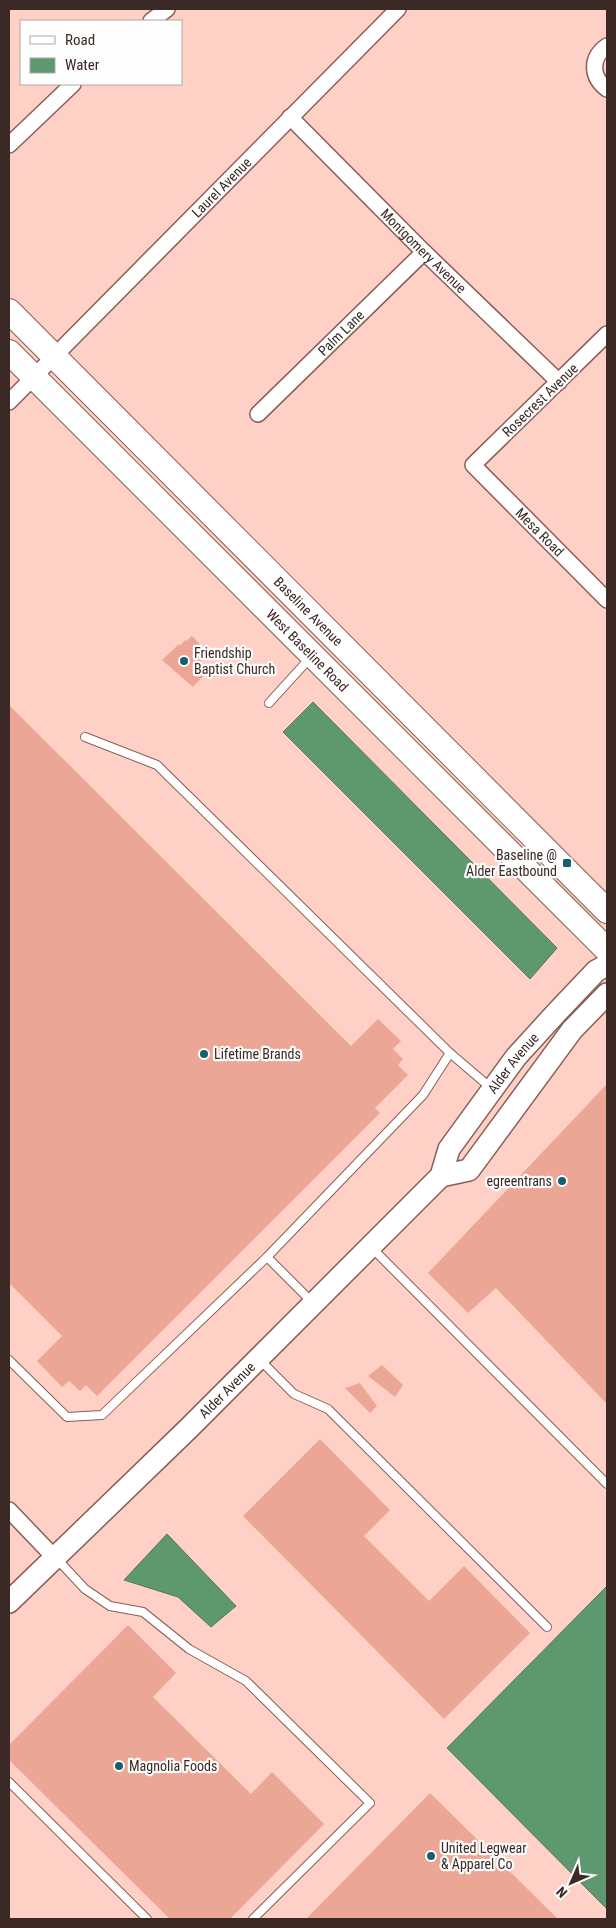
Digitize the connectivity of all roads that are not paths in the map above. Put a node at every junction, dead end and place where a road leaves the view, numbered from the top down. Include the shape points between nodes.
1 (167, 9) edge
2 (398, 9) edge
3 (153, 20) edge
4 (607, 46) edge
5 (71, 85) edge
6 (607, 89) edge
7 (290, 117) junction
8 (9, 145) edge
9 (424, 252) junction
10 (9, 311) edge
11 (607, 334) edge
12 (9, 352) edge
13 (44, 366) junction
14 (559, 382) junction
15 (9, 402) edge
16 (258, 414) dead end
17 (473, 465) joint
18 (607, 600) edge
19 (314, 655) junction
20 (269, 702) dead end
21 (85, 737) dead end
22 (607, 911) edge
23 (607, 950) edge
24 (607, 965) edge
25 (607, 994) edge
26 (450, 1053) junction
27 (492, 1090) junction
28 (441, 1176) junction
29 (371, 1246) junction
30 (267, 1257) junction
31 (314, 1303) junction
32 (258, 1359) junction
33 (9, 1360) edge
34 (607, 1484) edge
35 (9, 1510) edge
36 (54, 1557) junction
37 (9, 1602) edge
38 (547, 1627) dead end
39 (9, 1782) edge
40 (147, 1919) edge
41 (254, 1919) edge

1 - 3 street
2 - 7 street, Laurel Avenue
4 - 6 street via 599,53 594,70 596,78
5 - 8 street
7 - 9 street, Montgomery Avenue
7 - 13 street, Laurel Avenue
9 - 14 street, Montgomery Avenue
9 - 16 street, Palm Lane
10 - 13 main road, Baseline Avenue
11 - 14 street, Rosecrest Avenue
12 - 13 main road, West Baseline Road
13 - 15 street, Laurel Avenue
13 - 19 main road, West Baseline Road
13 - 22 main road, Baseline Avenue
14 - 17 street, Rosecrest Avenue
17 - 18 street, Mesa Road
19 - 20 lane
19 - 23 main road, West Baseline Road
21 - 26 lane via 157,765
24 - 27 main road, Alder Avenue via 596,971 558,1010
25 - 28 main road, Alder Avenue via 572,1030 469,1170
26 - 27 lane
26 - 30 lane via 423,1095
27 - 28 main road, Alder Avenue via 449,1149
28 - 29 main road, Alder Avenue
29 - 31 main road, Alder Avenue
29 - 34 lane
30 - 31 lane
30 - 33 lane via 102,1415 66,1416
31 - 32 main road, Alder Avenue
32 - 36 main road, Alder Avenue
32 - 38 lane via 294,1394 328,1409
35 - 36 street
36 - 37 main road, Alder Avenue
36 - 41 lane via 85,1589 110,1606 143,1612 189,1649 246,1682 370,1803
39 - 40 lane

